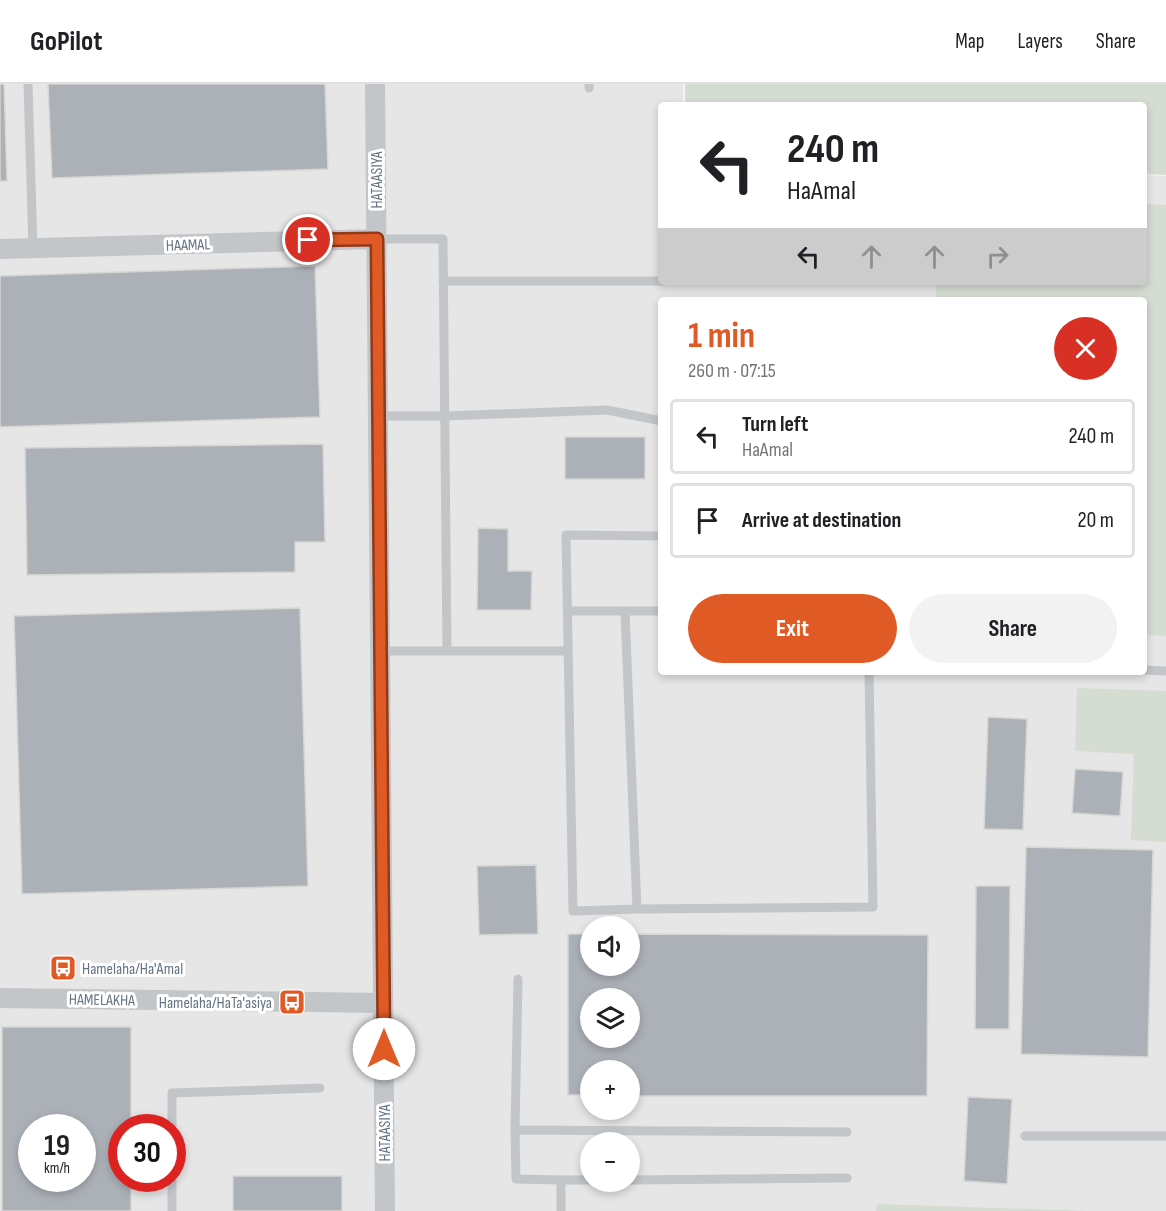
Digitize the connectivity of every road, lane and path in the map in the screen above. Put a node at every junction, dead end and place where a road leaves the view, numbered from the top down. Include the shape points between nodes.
1 (28, 84) edge
2 (375, 84) edge
3 (377, 239) junction
4 (33, 248) junction
5 (0, 249) edge
6 (443, 280) junction
7 (658, 280) edge
8 (378, 416) junction
9 (445, 416) junction
10 (658, 420) edge
11 (658, 536) edge
12 (567, 611) junction
13 (625, 611) junction
14 (658, 611) edge
15 (380, 651) junction
16 (447, 651) junction
17 (568, 651) junction
18 (1147, 670) edge
19 (1166, 671) edge
20 (869, 675) edge
21 (637, 909) junction
22 (518, 979) dead end
23 (0, 998) edge
24 (383, 1003) junction
25 (320, 1088) dead end
26 (172, 1114) edge
27 (515, 1130) junction
28 (847, 1132) dead end
29 (1025, 1136) dead end
30 (1166, 1136) edge
31 (847, 1178) dead end
32 (561, 1180) junction
33 (580, 1180) edge
34 (640, 1180) edge
35 (172, 1192) edge
36 (172, 1211) edge
37 (385, 1211) edge
38 (561, 1211) edge

1 - 4 lane
2 - 3 street, HATAASIYA
3 - 4 street, HAAMAL
3 - 6 lane via 443,239
3 - 8 street, HATAASIYA
4 - 5 street, HAAMAL
6 - 7 lane
6 - 9 lane
8 - 9 lane
8 - 15 street, HATAASIYA
9 - 10 lane via 607,410
9 - 16 lane
11 - 12 lane via 566,535
12 - 13 lane
12 - 17 lane
13 - 14 lane
13 - 21 lane
15 - 16 lane
15 - 24 street, HATAASIYA
16 - 17 lane
17 - 21 lane via 573,911
18 - 19 lane
20 - 21 lane via 873,907
22 - 27 lane
23 - 24 street, HAMELAKHA
24 - 37 street, HATAASIYA
25 - 26 lane via 172,1094
27 - 28 lane
27 - 32 lane via 516,1179
29 - 30 lane
31 - 34 lane
32 - 33 lane
32 - 38 lane
35 - 36 lane

